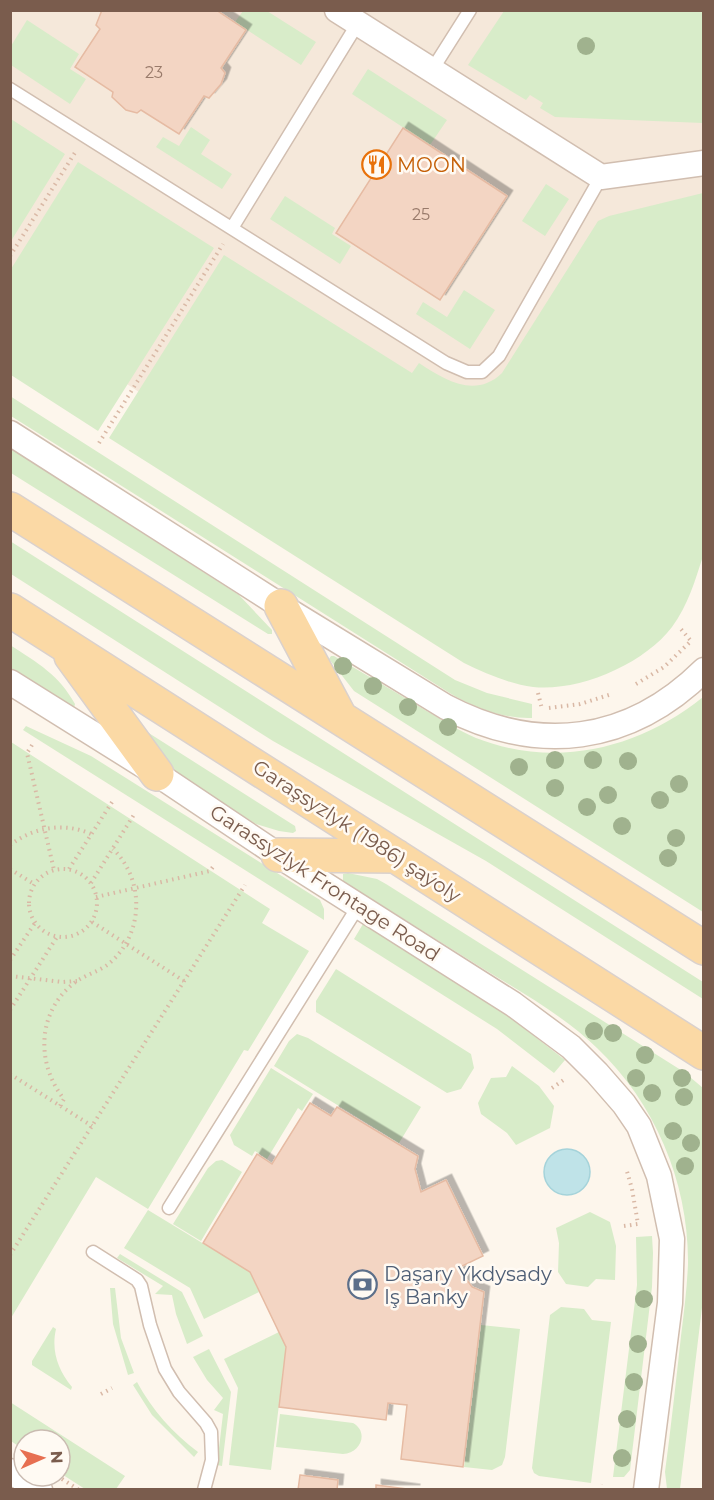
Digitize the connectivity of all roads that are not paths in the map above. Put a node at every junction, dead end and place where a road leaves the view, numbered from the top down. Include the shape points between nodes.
1 (337, 10) edge
2 (470, 10) edge
3 (358, 23) junction
4 (432, 70) junction
5 (10, 89) edge
6 (704, 164) edge
7 (601, 177) junction
8 (232, 228) junction
9 (10, 433) edge
10 (10, 509) edge
11 (281, 606) junction
12 (10, 610) edge
13 (62, 642) junction
14 (704, 670) edge
15 (10, 682) edge
16 (341, 719) junction
17 (157, 774) junction
18 (278, 855) junction
19 (396, 856) junction
20 (359, 905) junction
21 (704, 948) edge
22 (704, 1053) edge
23 (169, 1208) dead end
24 (93, 1252) dead end
25 (10, 1471) edge
26 (40, 1490) edge
27 (204, 1490) edge
28 (646, 1490) edge

1 - 3 street
2 - 4 lane
3 - 4 street
3 - 8 lane
4 - 7 street
5 - 8 lane
6 - 7 street
7 - 8 lane via 499,356 482,372 467,372 446,363
9 - 11 street
10 - 16 main road
11 - 14 street via 446,707 473,721 524,735 579,735 630,722 661,706
11 - 16 main road
12 - 13 main road, Garaşsyzlyk (1986) şaýoly
13 - 17 main road
13 - 19 main road, Garaşsyzlyk (1986) şaýoly
15 - 17 street, Garassyzlyk Frontage Road
16 - 21 main road
17 - 18 street, Garassyzlyk Frontage Road
18 - 19 main road
18 - 20 street, Garassyzlyk Frontage Road
19 - 22 main road, Garaşsyzlyk (1986) şaýoly
20 - 23 lane
20 - 28 street, Garassyzlyk Frontage Road via 543,1026 584,1060 639,1126 659,1176 672,1239 670,1303
24 - 27 lane via 141,1286 165,1369 211,1432 212,1460
25 - 26 street

